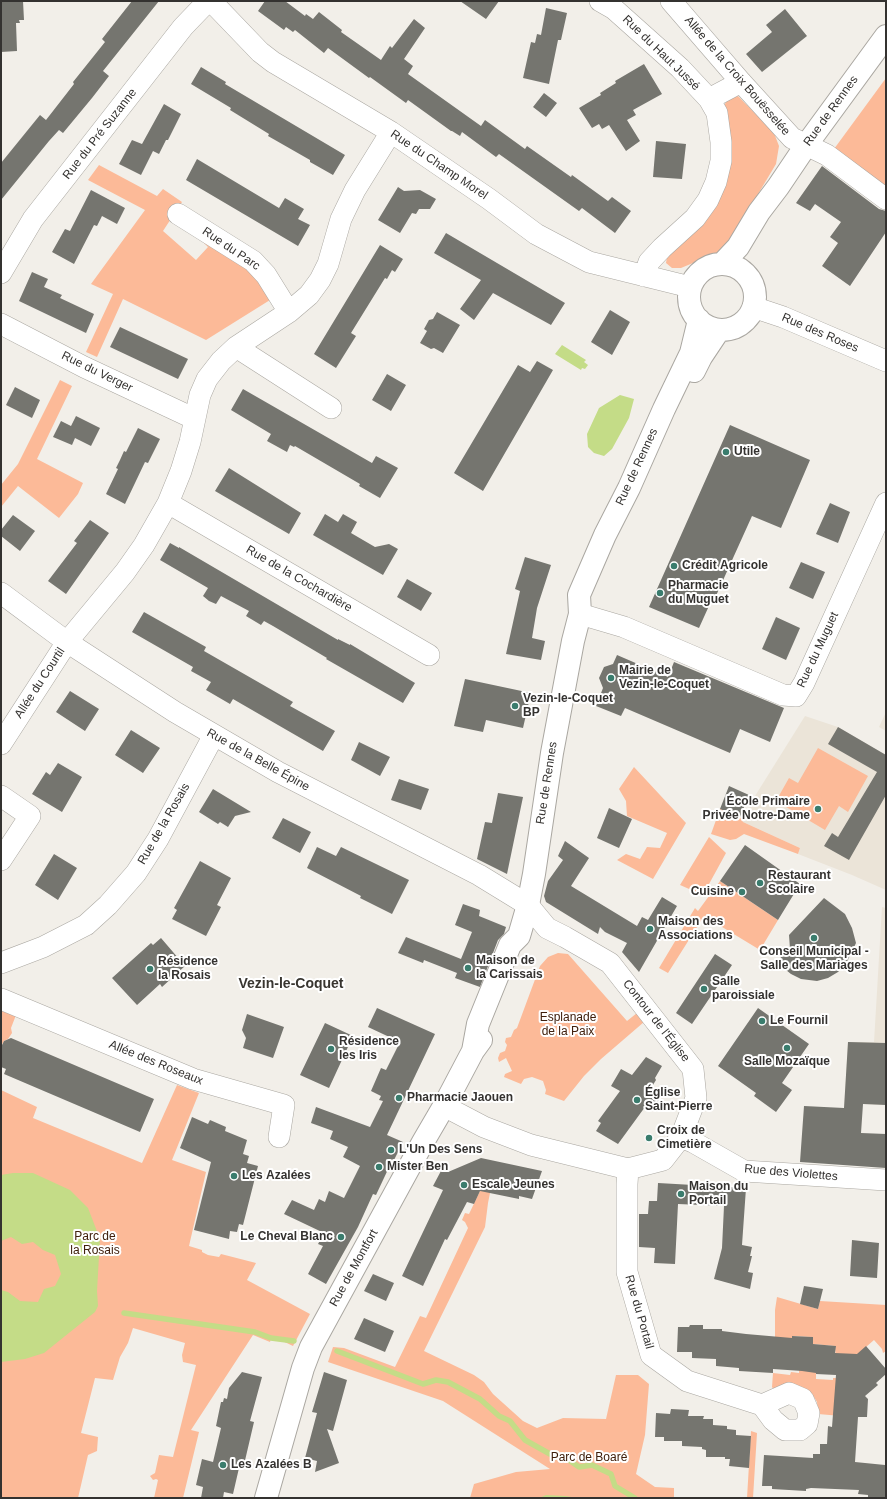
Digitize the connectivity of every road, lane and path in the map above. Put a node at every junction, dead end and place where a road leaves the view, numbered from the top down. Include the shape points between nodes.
1 (208, 1) edge
2 (211, 1) edge
3 (600, 1) edge
4 (671, 1) edge
5 (886, 36) edge
6 (741, 82) junction
7 (709, 99) junction
8 (391, 132) junction
9 (807, 144) junction
10 (778, 187) junction
11 (886, 199) edge
12 (178, 214) dead end
13 (722, 264) junction
14 (1, 273) edge
15 (744, 273) junction
16 (644, 276) junction
17 (690, 287) junction
18 (753, 307) junction
19 (289, 312) junction
20 (699, 320) junction
21 (1, 324) edge
22 (719, 330) junction
23 (236, 347) junction
24 (886, 361) edge
25 (330, 408) dead end
26 (195, 419) junction
27 (168, 502) junction
28 (886, 503) edge
29 (1, 593) edge
30 (580, 614) junction
31 (66, 642) junction
32 (429, 655) dead end
33 (214, 735) junction
34 (1, 744) edge
35 (1, 796) edge
36 (1, 860) edge
37 (528, 905) junction
38 (1, 963) edge
39 (1, 999) edge
40 (444, 1106) junction
41 (278, 1137) dead end
42 (681, 1137) junction
43 (628, 1169) junction
44 (886, 1180) edge
45 (762, 1405) dead end
46 (266, 1498) edge

1 - 14 street, Rue du Pré Suzanne via 183,27 33,219
2 - 8 street, Rue du Champ Morel via 260,52
3 - 7 street, Rue du Haut Jussé via 614,9 675,63
4 - 6 street, Allée de la Croix Bouësselée
5 - 9 main road, Rue de Rennes
6 - 7 street
6 - 9 street, Allée de la Croix Bouësselée via 792,138
7 - 16 street, Rue du Haut Jussé via 717,113 721,142 721,161 716,182 708,200 695,218 649,262
8 - 16 street, Rue du Champ Morel via 536,234 589,262
8 - 19 street, Allée du Courtil via 346,208 328,264 320,280 309,295
9 - 10 main road, Rue de Rennes
9 - 11 street, Allée de la Croix Bouësselée via 827,154
10 - 13 main road, Rue de Rennes via 738,247
10 - 15 main road, Rue de Rennes via 770,220 751,254
12 - 19 street, Rue du Parc via 257,264
13 - 15 main road via 735,267
13 - 17 main road via 704,270
15 - 18 main road via 753,289
16 - 17 street, Rue du Champ Morel
17 - 20 main road via 690,305
18 - 22 main road via 748,317 740,324 730,329
18 - 24 street, Rue des Roses via 783,317
19 - 23 street, Allée du Courtil
20 - 22 main road
20 - 30 main road, Rue de Rennes via 691,353 579,595
21 - 26 street, Rue du Verger via 84,367
22 - 30 main road, Rue de Rennes via 695,369 590,601
23 - 25 street
23 - 26 street, Allée du Courtil via 207,379 200,395
26 - 27 street, Allée du Courtil via 181,471
27 - 31 street, Allée du Courtil via 144,545 125,572
27 - 32 street, Rue de la Cochardière
28 - 30 street, Rue du Muguet via 796,696 783,695 624,627
29 - 31 street, Rue de la Belle Épine
30 - 37 main road, Rue de Rennes via 552,753
31 - 33 street, Rue de la Belle Épine
31 - 34 street, Allée du Courtil
33 - 37 street, Rue de la Belle Épine via 278,772 479,875
33 - 38 street, Rue de la Rosais via 158,840 136,873 108,905 86,925 43,947
35 - 36 street via 30,816
37 - 40 main road, Rue de Montfort via 519,936 523,948 509,985 489,1029 473,1051
37 - 42 street, Contour de l'Église via 547,928 610,963 693,1069 696,1098
39 - 41 street, Allée des Roseaux via 193,1079 284,1105
40 - 43 street, Contour de l'Église via 484,1127 531,1145
40 - 46 main road, Rue de Montfort via 311,1347 302,1368
42 - 43 street, Contour de l'Église via 663,1160
42 - 44 street, Rue des Violettes via 744,1171
43 - 45 street, Rue du Portail via 627,1272 651,1355 687,1381

